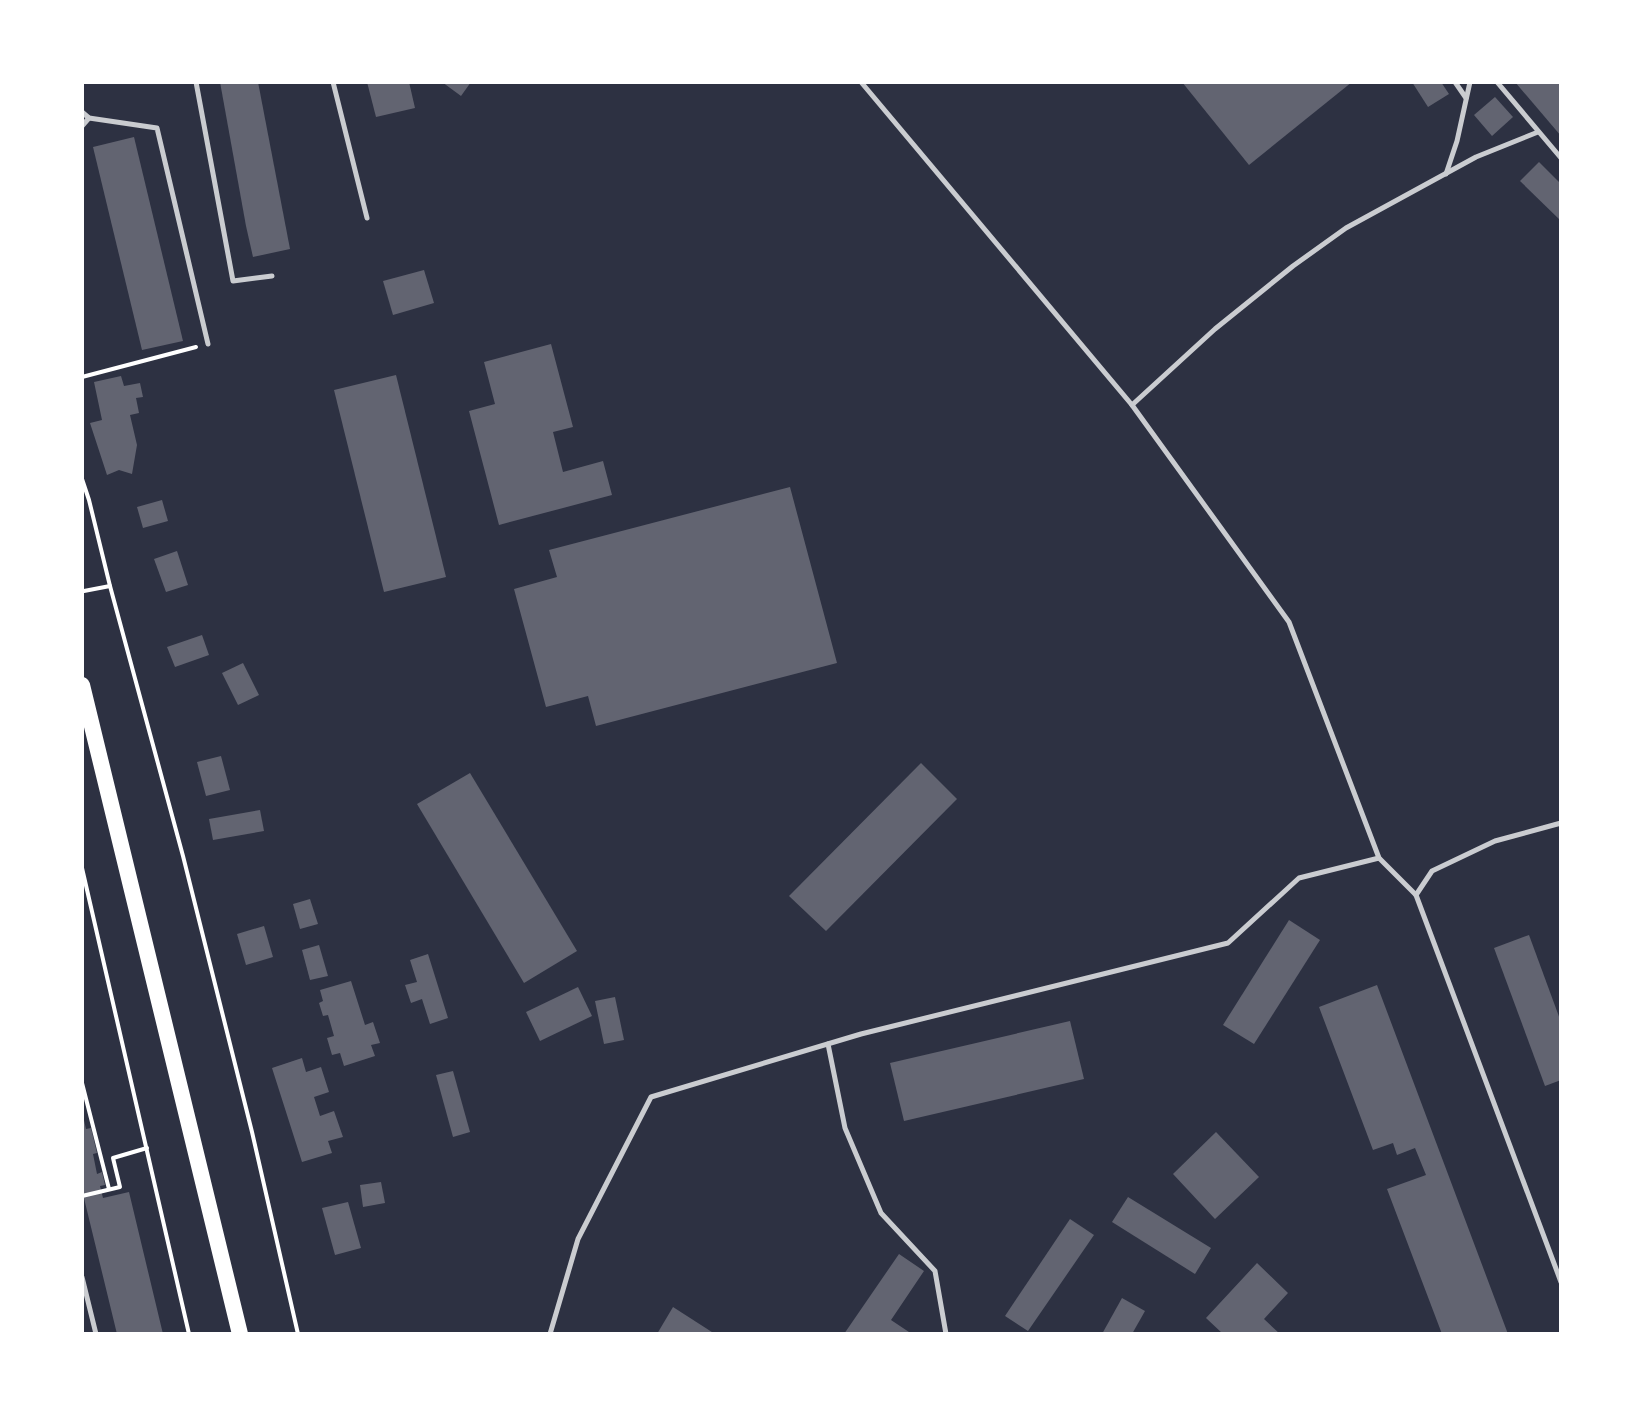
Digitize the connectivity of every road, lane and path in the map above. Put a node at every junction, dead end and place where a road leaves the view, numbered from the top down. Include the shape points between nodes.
1 (196, 82) edge
2 (333, 82) edge
3 (861, 82) edge
4 (1455, 82) edge
5 (1470, 82) edge
6 (1497, 82) edge
7 (1466, 98) junction
8 (82, 112) edge
9 (89, 118) junction
10 (82, 126) edge
11 (1538, 132) junction
12 (1561, 158) edge
13 (1446, 174) junction
14 (367, 218) dead end
15 (272, 276) dead end
16 (208, 344) joint
17 (82, 377) edge
18 (1132, 405) junction
19 (82, 479) edge
20 (110, 586) junction
21 (84, 591) dead end
22 (82, 685) edge
23 (1561, 823) edge
24 (1379, 858) junction
25 (82, 868) edge
26 (1416, 895) junction
27 (828, 1044) junction
28 (82, 1083) edge
29 (147, 1148) junction
30 (109, 1189) junction
31 (82, 1196) edge
32 (82, 1277) edge
33 (1561, 1282) edge
34 (96, 1334) edge
35 (189, 1334) edge
36 (240, 1334) edge
37 (298, 1334) edge
38 (550, 1334) edge
39 (946, 1334) edge

1 - 15 lane via 233,281
2 - 14 lane
3 - 18 lane
4 - 7 lane
5 - 7 lane
6 - 11 lane
7 - 13 lane
8 - 9 lane
9 - 10 lane
9 - 16 lane via 157,128
11 - 12 lane
11 - 13 lane
13 - 18 lane via 1346,228 1293,266
16 - 17 path
18 - 24 lane via 1289,622
19 - 20 path
20 - 21 path
20 - 37 path via 183,856
22 - 36 main road
23 - 26 lane via 1495,841 1432,871
24 - 26 lane
24 - 27 lane via 1299,878 1228,943
25 - 29 path
26 - 33 lane
27 - 38 lane via 651,1097 578,1239
27 - 39 lane via 845,1128 881,1213 935,1271
28 - 30 path
29 - 30 path via 113,1158 120,1187
29 - 35 path
30 - 31 path
32 - 34 lane

